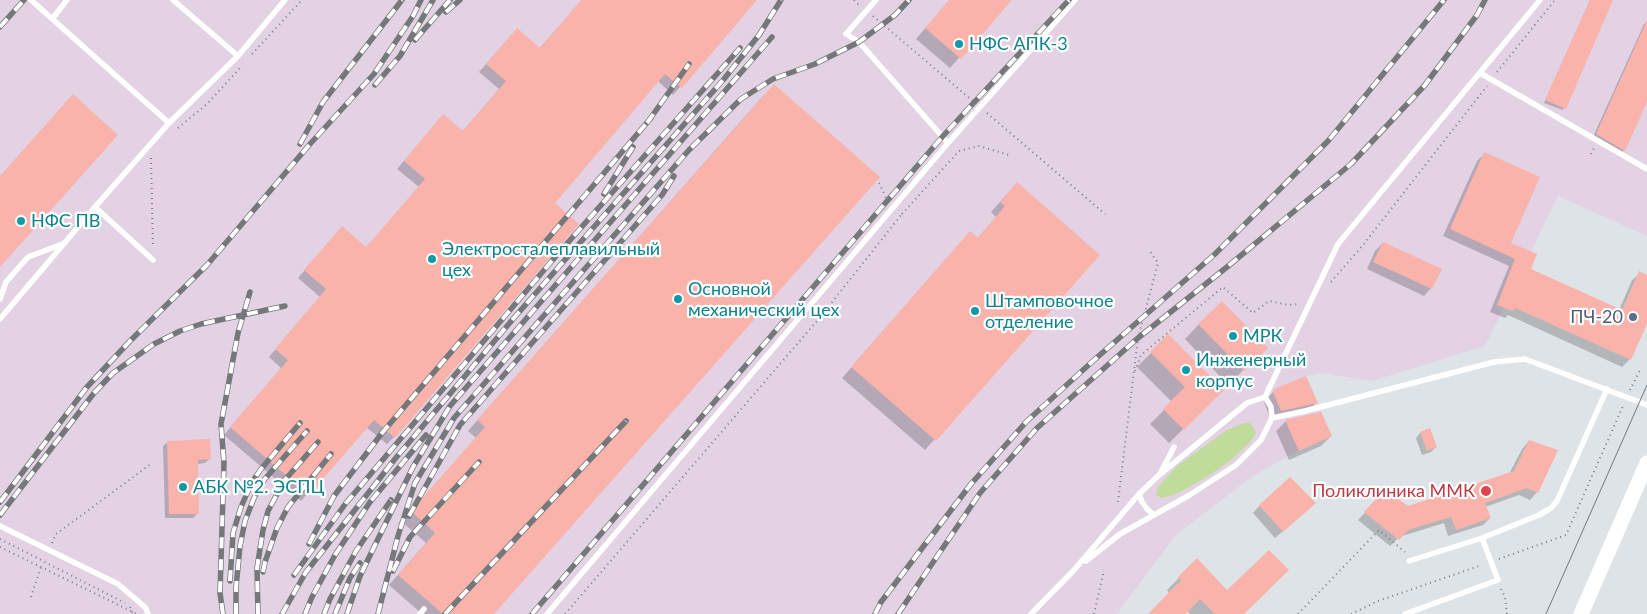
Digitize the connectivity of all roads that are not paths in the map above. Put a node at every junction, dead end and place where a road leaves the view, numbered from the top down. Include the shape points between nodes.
1 (31, 0) edge
2 (68, 0) edge
3 (173, 0) edge
4 (286, 0) edge
5 (876, 0) edge
6 (1075, 0) edge
7 (1540, 0) edge
8 (52, 19) junction
9 (238, 56) junction
10 (1480, 73) junction
11 (169, 123) junction
12 (948, 143) junction
13 (1647, 169) edge
14 (95, 206) junction
15 (66, 242) junction
16 (153, 260) road end
17 (0, 299) edge
18 (0, 319) edge
19 (1607, 389) junction
20 (1265, 397) junction
21 (1647, 405) edge
22 (1272, 418) junction
23 (1174, 447) dead end
24 (1647, 463) edge
25 (1158, 476) junction
26 (1139, 494) junction
27 (1154, 515) junction
28 (0, 526) edge
29 (1482, 538) junction
30 (1409, 561) dead end
31 (1074, 570) junction
32 (148, 614) edge
33 (547, 614) edge
34 (1031, 614) edge
35 (1405, 614) edge
36 (1581, 614) edge

1 - 8 lane
2 - 8 lane
3 - 9 lane
4 - 9 lane
5 - 12 lane via 846,34 859,42
6 - 12 lane
7 - 10 lane
8 - 11 lane
9 - 11 lane
10 - 13 lane
10 - 20 lane via 1338,244
11 - 14 lane
12 - 33 lane
14 - 15 lane
14 - 16 lane
15 - 17 lane via 28,257 6,282
15 - 18 lane
19 - 21 lane
19 - 22 lane via 1525,359 1494,362
19 - 29 lane via 1551,508
20 - 22 lane via 1271,407
20 - 25 lane via 1247,403
22 - 27 lane via 1261,440 1236,465
23 - 25 lane
24 - 36 main road
25 - 26 lane
26 - 27 lane
26 - 31 lane
27 - 31 lane via 1120,534
28 - 32 lane via 118,584 146,608
29 - 30 lane
29 - 35 lane via 1498,580
31 - 34 lane

